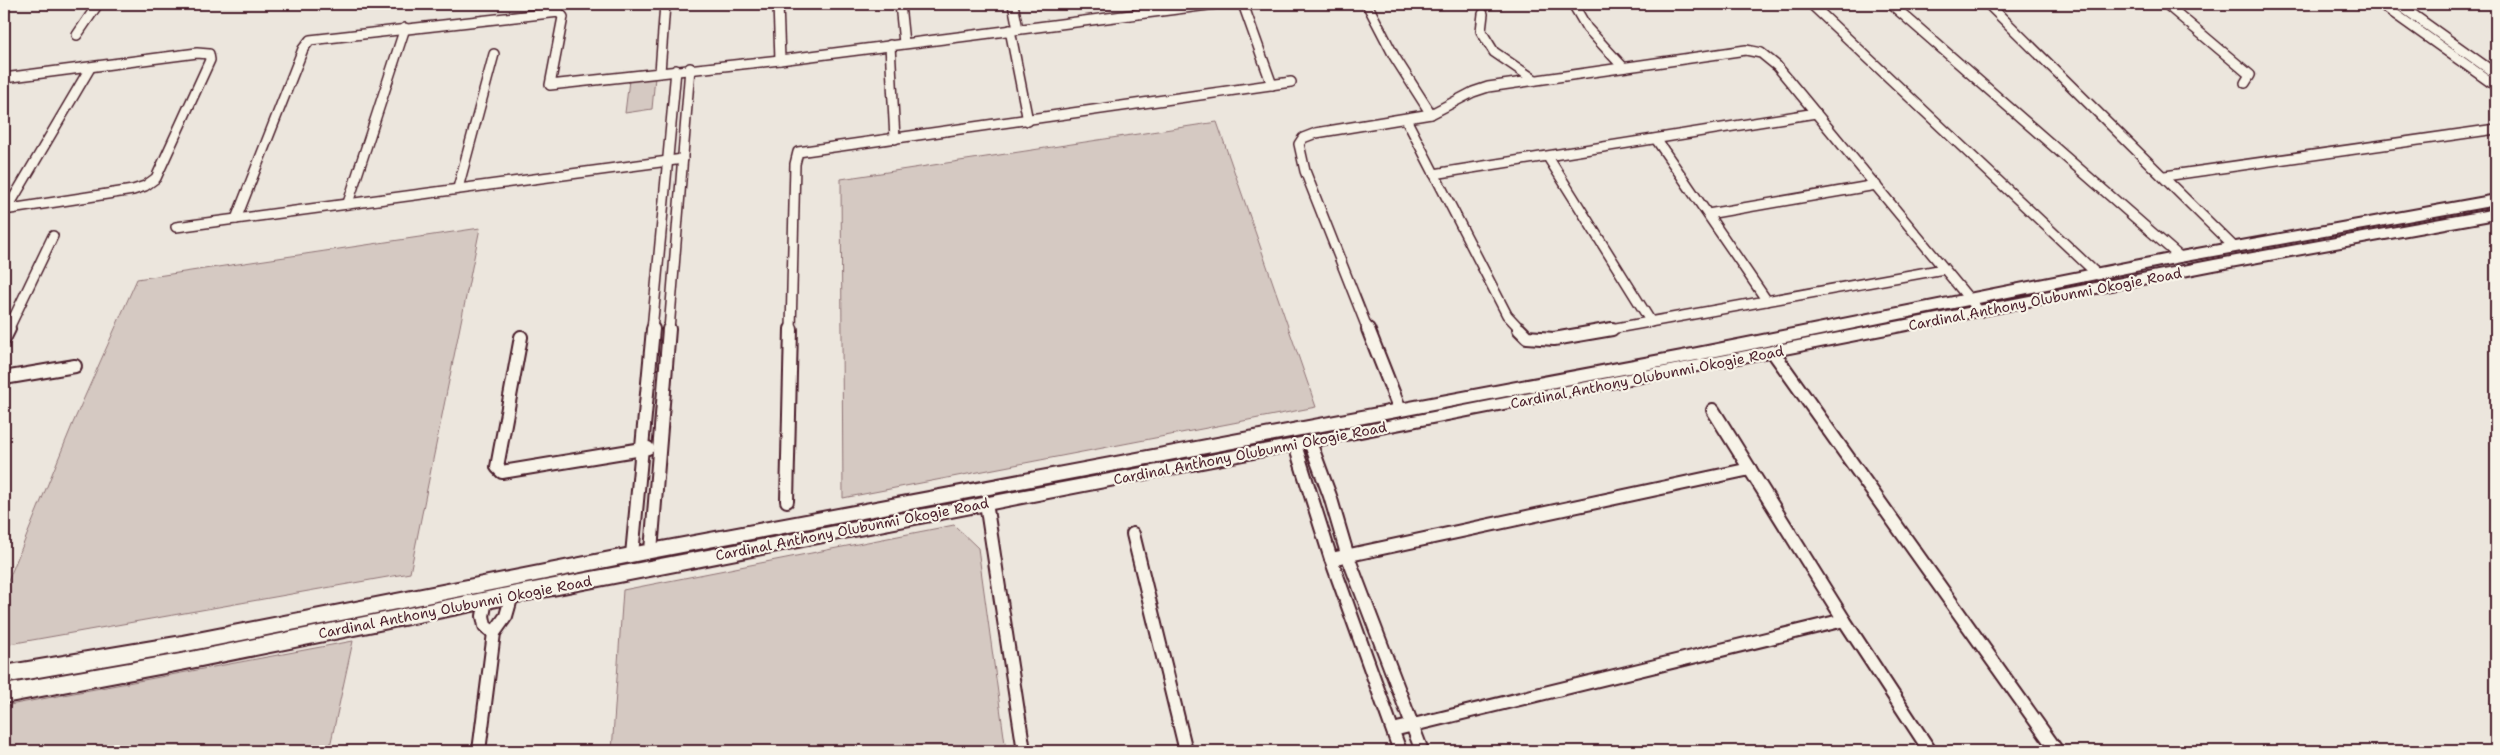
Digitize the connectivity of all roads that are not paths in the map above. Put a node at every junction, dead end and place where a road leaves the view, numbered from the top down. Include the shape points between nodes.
1 (98, 4) edge
2 (665, 4) edge
3 (778, 4) edge
4 (900, 4) edge
5 (1013, 4) edge
6 (1131, 4) edge
7 (1216, 4) edge
8 (1243, 4) edge
9 (1367, 4) edge
10 (1574, 4) edge
11 (1811, 4) edge
12 (1891, 4) edge
13 (1988, 4) edge
14 (2166, 4) edge
15 (2381, 4) edge
16 (2398, 4) edge
17 (1134, 14) junction
18 (1484, 14) dead end
19 (405, 28) junction
20 (1014, 30) junction
21 (77, 35) dead end
22 (904, 43) junction
23 (890, 45) junction
24 (494, 54) dead end
25 (780, 60) junction
26 (1623, 67) junction
27 (90, 68) junction
28 (690, 68) junction
29 (676, 70) junction
30 (660, 72) junction
31 (2496, 74) edge
32 (4, 78) edge
33 (1535, 80) junction
34 (1291, 82) dead end
35 (2245, 83) dead end
36 (1272, 85) junction
37 (2496, 86) edge
38 (1816, 113) junction
39 (1431, 114) junction
40 (1406, 119) junction
41 (1028, 121) junction
42 (2496, 129) edge
43 (896, 139) junction
44 (1656, 139) junction
45 (1548, 157) junction
46 (683, 159) junction
47 (669, 160) junction
48 (1434, 174) junction
49 (2165, 176) junction
50 (1876, 185) junction
51 (458, 188) junction
52 (2496, 200) edge
53 (348, 203) junction
54 (5, 210) edge
55 (1708, 214) junction
56 (2496, 214) edge
57 (236, 219) junction
58 (176, 227) dead end
59 (53, 236) dead end
60 (2234, 247) junction
61 (2180, 257) junction
62 (1944, 269) junction
63 (2098, 274) junction
64 (1968, 298) junction
65 (1768, 301) junction
66 (1980, 312) junction
67 (1651, 322) junction
68 (521, 338) dead end
69 (4, 339) edge
70 (1773, 352) junction
71 (75, 366) dead end
72 (4, 378) edge
73 (1400, 410) junction
74 (1713, 410) dead end
75 (1303, 444) junction
76 (660, 446) junction
77 (643, 449) junction
78 (1199, 456) junction
79 (1750, 469) junction
80 (787, 501) dead end
81 (986, 503) junction
82 (1134, 534) dead end
83 (651, 552) junction
84 (632, 555) junction
85 (1348, 557) junction
86 (1331, 559) junction
87 (512, 595) junction
88 (486, 600) junction
89 (1844, 620) junction
90 (494, 632) junction
91 (4, 675) edge
92 (4, 694) edge
93 (1413, 725) junction
94 (1393, 730) junction
95 (479, 751) edge
96 (1024, 751) edge
97 (1186, 751) edge
98 (1400, 751) edge
99 (1422, 751) edge
100 (1930, 751) edge
101 (2057, 751) edge

1 - 21 street
2 - 30 street
3 - 25 street
4 - 22 street
5 - 20 street
6 - 17 street
7 - 17 street
8 - 36 street
9 - 39 street via 1394,56
10 - 26 street via 1587,28
11 - 63 street
12 - 61 street
13 - 49 street
14 - 35 street via 2250,75
15 - 37 street
16 - 31 street
17 - 20 street
18 - 33 street via 1481,31 1494,52
19 - 30 street via 559,12 563,17 550,85
19 - 53 street
19 - 57 street via 310,40
20 - 22 street
20 - 41 street
22 - 23 street
23 - 25 street
23 - 43 street
24 - 51 street
25 - 28 street
26 - 33 street
26 - 38 street via 1758,50 1768,55
27 - 32 street
27 - 54 street
27 - 54 street via 198,53 209,54 210,60 156,178 132,190
28 - 29 street
28 - 46 street
29 - 30 street
29 - 47 street
33 - 39 street via 1477,89 1445,110
34 - 36 street
36 - 41 street
38 - 44 street
38 - 50 street
39 - 40 street
40 - 48 street
40 - 73 street via 1316,133 1303,138 1299,144 1304,171
41 - 43 street
42 - 49 street
43 - 80 street via 798,152 795,164
44 - 45 street
44 - 55 street
45 - 48 street
45 - 67 street
46 - 47 street
46 - 76 street
47 - 51 street
47 - 77 street
48 - 67 street via 1507,315 1527,336 1554,340
49 - 60 street
50 - 55 street
50 - 62 street
51 - 53 street
52 - 60 street, Cardinal Anthony Olubunmi Okogie Road
53 - 57 street
55 - 65 street
56 - 66 street, Cardinal Anthony Olubunmi Okogie Road
57 - 58 street
59 - 69 street
60 - 61 street, Cardinal Anthony Olubunmi Okogie Road
61 - 63 street, Cardinal Anthony Olubunmi Okogie Road
62 - 64 street
62 - 65 street
63 - 64 street, Cardinal Anthony Olubunmi Okogie Road
64 - 66 street
64 - 73 street, Cardinal Anthony Olubunmi Okogie Road via 1687,356
65 - 67 street
66 - 70 street, Cardinal Anthony Olubunmi Okogie Road
68 - 77 street via 497,466 502,472
70 - 75 street, Cardinal Anthony Olubunmi Okogie Road
70 - 101 street
71 - 72 street
73 - 78 street, Cardinal Anthony Olubunmi Okogie Road
74 - 79 street
75 - 78 street, Cardinal Anthony Olubunmi Okogie Road
75 - 85 street
75 - 86 street
76 - 77 street
76 - 83 street
77 - 84 street
78 - 81 street, Cardinal Anthony Olubunmi Okogie Road
78 - 83 street, Cardinal Anthony Olubunmi Okogie Road
79 - 85 street
79 - 89 street
81 - 87 street, Cardinal Anthony Olubunmi Okogie Road
81 - 96 street
82 - 97 street
83 - 84 street, Cardinal Anthony Olubunmi Okogie Road
84 - 91 street, Cardinal Anthony Olubunmi Okogie Road via 182,644
85 - 86 street
85 - 93 street
86 - 94 street
87 - 88 street, Cardinal Anthony Olubunmi Okogie Road
87 - 90 street via 510,610
88 - 90 street via 485,626
88 - 92 street, Cardinal Anthony Olubunmi Okogie Road via 186,662
89 - 93 street
89 - 100 street
90 - 95 street
93 - 94 street
93 - 99 street
94 - 98 street

